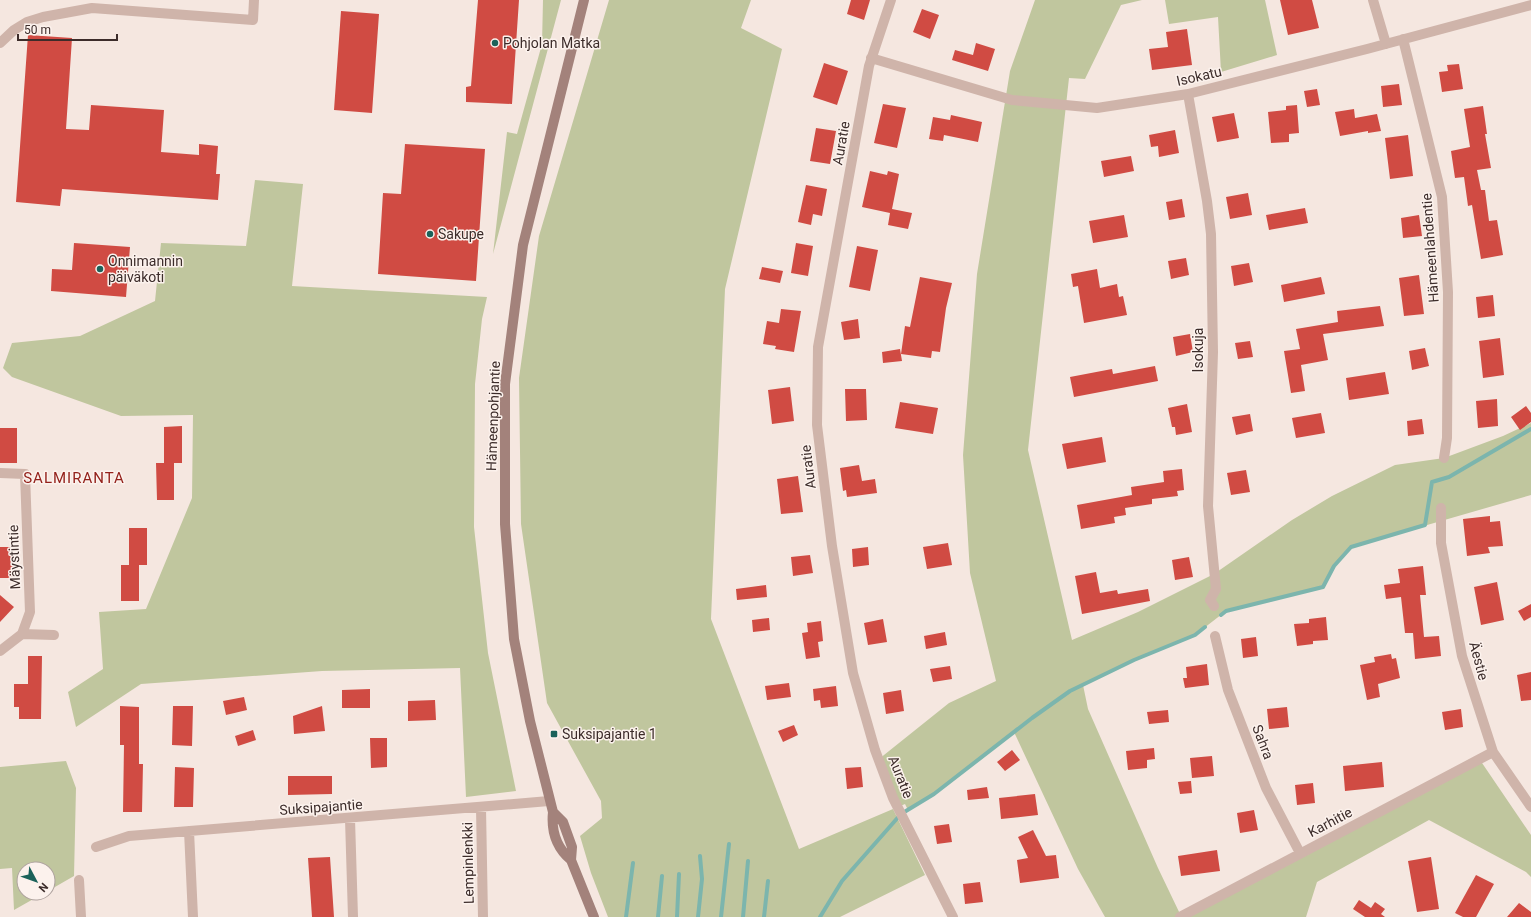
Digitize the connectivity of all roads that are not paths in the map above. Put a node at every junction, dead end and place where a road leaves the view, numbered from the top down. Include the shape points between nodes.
1 (254, 0) edge
2 (584, 0) edge
3 (891, 0) edge
4 (1373, 0) edge
5 (1531, 5) edge
6 (1403, 39) junction
7 (0, 43) edge
8 (1386, 44) junction
9 (871, 58) junction
10 (1188, 94) junction
11 (1444, 458) dead end
12 (0, 473) edge
13 (1441, 508) dead end
14 (1214, 606) dead end
15 (22, 634) junction
16 (54, 635) dead end
17 (1215, 636) dead end
18 (0, 651) edge
19 (1493, 752) junction
20 (549, 801) junction
21 (1531, 807) edge
22 (481, 808) junction
23 (350, 819) junction
24 (188, 831) junction
25 (96, 847) dead end
26 (1300, 853) junction
27 (79, 880) dead end
28 (81, 917) edge
29 (193, 917) edge
30 (353, 917) edge
31 (483, 917) edge
32 (594, 917) edge
33 (953, 917) edge
34 (1180, 917) edge

1 - 7 street via 253,20 92,8 27,22
2 - 20 main road, Hämeenpohjantie via 523,245 504,384 505,524 514,639
3 - 9 street, Auratie
4 - 8 street
5 - 6 street, Isokatu
6 - 8 street, Isokatu
6 - 11 street, Hämeenlahdentie via 1442,197 1448,292 1447,438
8 - 10 street, Isokatu
9 - 10 street, Isokatu via 1012,100 1097,108
9 - 33 street, Auratie via 818,347 817,426 832,546 853,673 893,798
10 - 14 street, Isokuja via 1211,234 1213,352 1208,506 1216,589 1210,600
12 - 15 street, Mäystintie via 25,474 30,612
13 - 19 street, Äestie via 1441,543 1462,656
15 - 16 street
15 - 18 street
17 - 26 street, Sahra via 1228,690 1266,788
19 - 21 street, Äestie
19 - 26 street, Karhitie
20 - 22 street, Suksipajantie
20 - 32 main road, Hämeenpohjantie via 553,812 563,822 572,847 571,860
22 - 23 street, Suksipajantie
22 - 31 street, Lempinlenkki
23 - 24 street, Suksipajantie
23 - 30 street
24 - 25 street, Suksipajantie via 129,836
24 - 29 street
26 - 34 street, Karhitie
27 - 28 street

